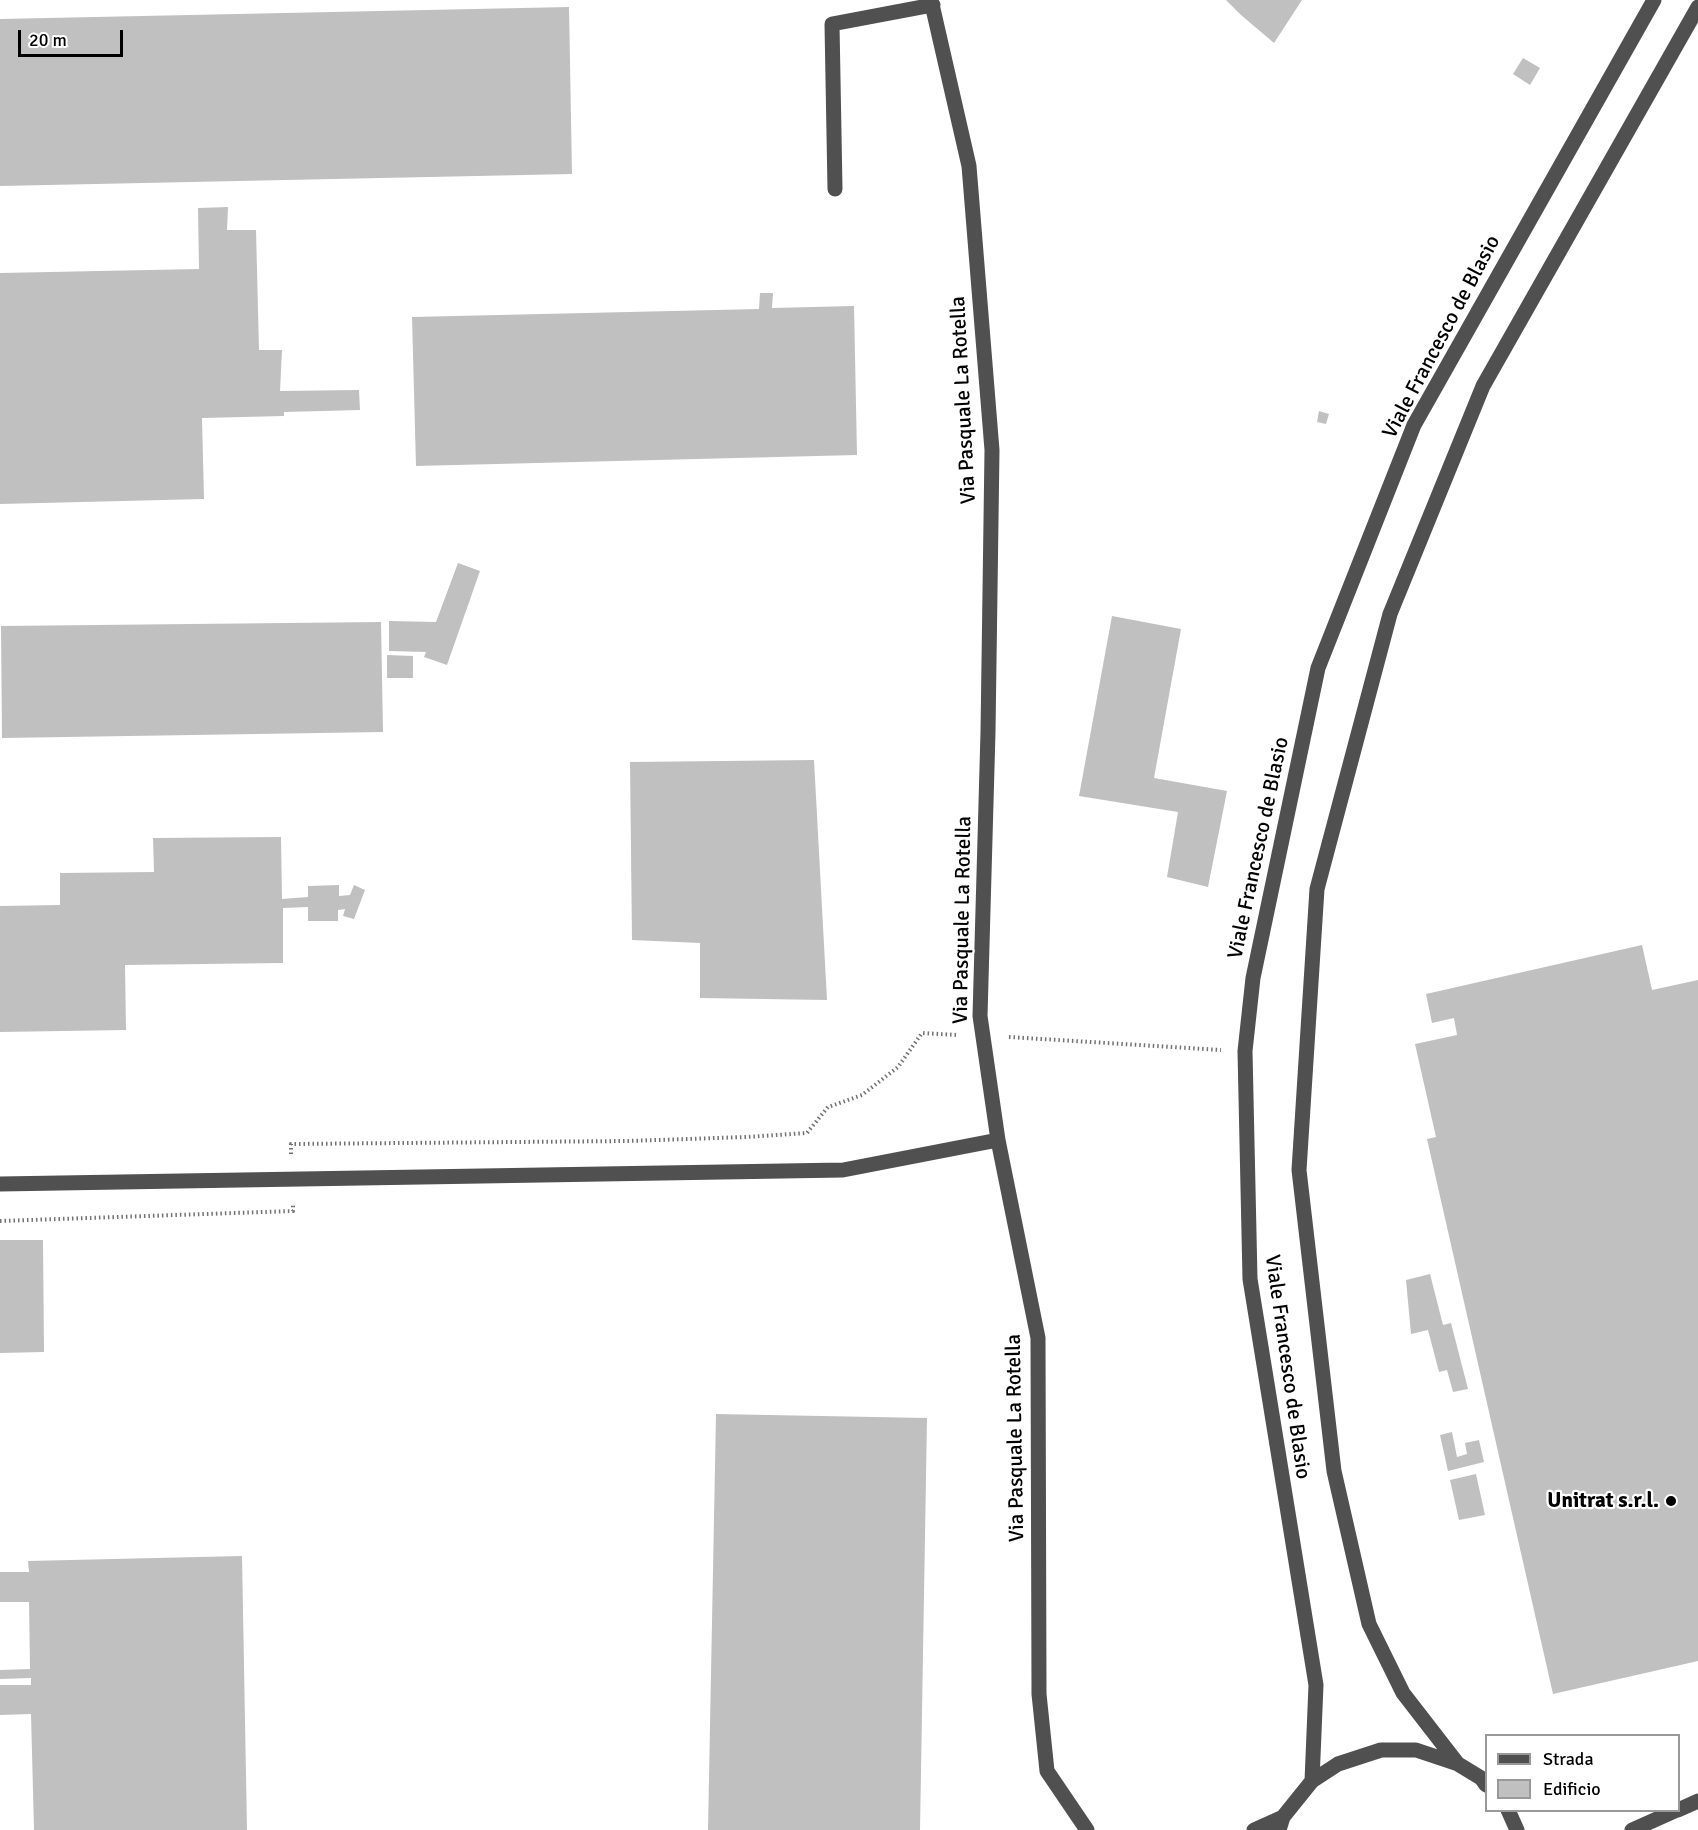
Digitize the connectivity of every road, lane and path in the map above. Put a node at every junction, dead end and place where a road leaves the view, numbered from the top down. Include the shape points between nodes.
1 (1654, 0) edge
2 (932, 3) edge
3 (1698, 7) edge
4 (835, 189) dead end
5 (922, 1033) dead end
6 (1015, 1038) dead end
7 (1245, 1051) junction
8 (999, 1140) junction
9 (291, 1144) dead end
10 (0, 1184) edge
11 (293, 1211) dead end
12 (0, 1221) edge
13 (1458, 1764) junction
14 (1312, 1781) junction
15 (1485, 1781) edge
16 (1680, 1800) edge
17 (1698, 1800) edge
18 (1680, 1809) edge
19 (1509, 1812) edge
20 (1673, 1812) edge
21 (1281, 1823) edge
22 (1087, 1830) edge
23 (1254, 1830) edge
24 (1517, 1830) edge
25 (1632, 1830) edge

1 - 7 street, Viale Francesco de Blasio via 1414,425 1318,668 1253,978
2 - 4 street via 832,24
2 - 8 street, Via Pasquale La Rotella via 969,166 992,450 980,1016
3 - 13 street, Viale Francesco de Blasio via 1483,386 1390,614 1317,889 1299,1170 1334,1471 1369,1624 1403,1693
5 - 9 path via 898,1067 862,1095 828,1107 807,1132 628,1141
6 - 7 path
7 - 14 street, Viale Francesco de Blasio via 1250,1279 1316,1685
8 - 10 street via 843,1170
8 - 22 street, Via Pasquale La Rotella via 1038,1338 1039,1694 1047,1771
11 - 12 path
13 - 14 street via 1416,1750 1381,1750 1338,1764
13 - 15 street
14 - 21 street
16 - 17 street
17 - 18 street
19 - 24 street
20 - 25 street
21 - 23 street

